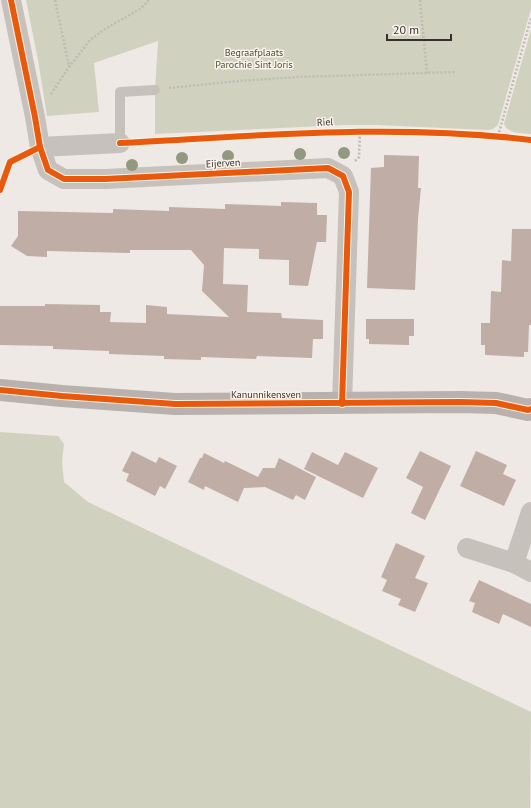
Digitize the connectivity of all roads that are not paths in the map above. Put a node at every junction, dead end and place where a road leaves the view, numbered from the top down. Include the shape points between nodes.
1 (11, 0) edge
2 (155, 90) road end
3 (120, 142) joint
4 (40, 147) junction
5 (0, 390) edge
6 (342, 404) junction
7 (531, 410) edge
8 (531, 512) edge
9 (467, 548) dead end
10 (522, 568) edge

1 - 4 street, Eijerven
2 - 3 lane via 120,92
3 - 4 street
4 - 6 street, Eijerven via 48,170 64,179 328,168 343,176 350,192
5 - 6 street, Kanunnikensven via 175,404
6 - 7 street, Kanunnikensven via 496,403
8 - 10 street
9 - 10 street

